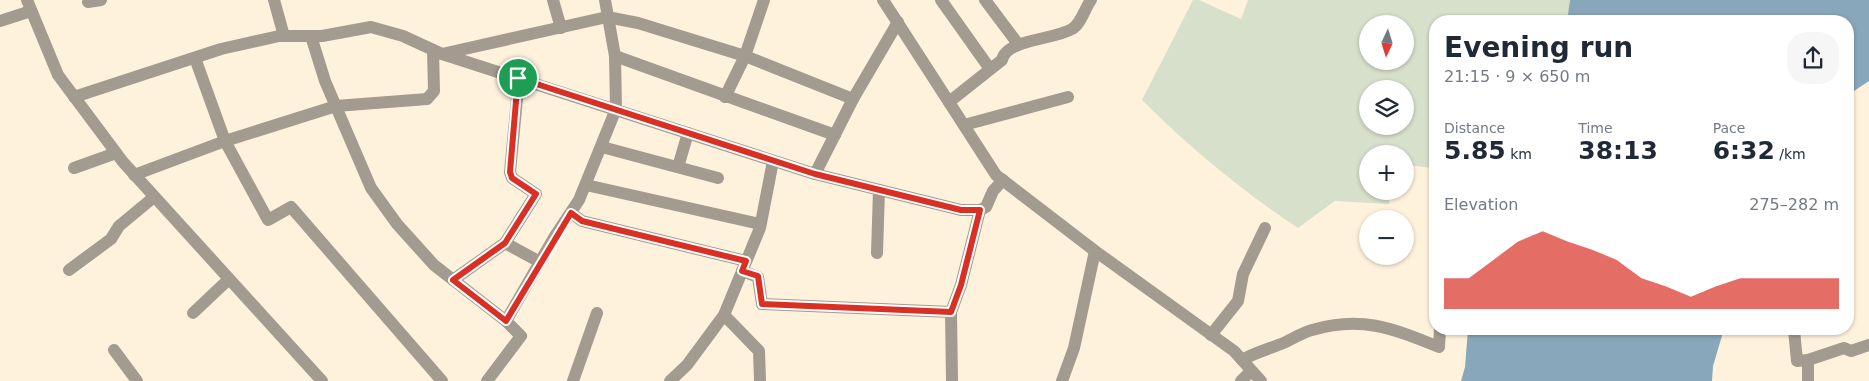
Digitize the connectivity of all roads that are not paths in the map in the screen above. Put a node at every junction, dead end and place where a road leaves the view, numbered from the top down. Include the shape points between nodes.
1 (101, 0) edge
2 (274, 0) edge
3 (553, 0) edge
4 (605, 0) edge
5 (764, 0) edge
6 (883, 0) edge
7 (941, 0) edge
8 (985, 0) edge
9 (1092, 0) edge
10 (88, 2) dead end
11 (29, 6) edge
12 (607, 17) junction
13 (0, 21) edge
14 (898, 22) junction
15 (561, 28) junction
16 (284, 36) junction
17 (311, 36) junction
18 (1018, 44) junction
19 (438, 52) junction
20 (615, 56) junction
21 (744, 56) junction
22 (195, 58) junction
23 (990, 69) junction
24 (518, 78) junction
25 (74, 97) junction
26 (725, 97) junction
27 (1068, 97) dead end
28 (853, 99) junction
29 (949, 102) junction
30 (336, 106) junction
31 (616, 109) junction
32 (964, 125) junction
33 (688, 133) junction
34 (835, 135) junction
35 (225, 141) junction
36 (602, 147) junction
37 (116, 153) junction
38 (773, 161) junction
39 (678, 167) junction
40 (74, 168) dead end
41 (815, 174) junction
42 (134, 175) junction
43 (718, 178) dead end
44 (1003, 180) junction
45 (586, 185) junction
46 (878, 190) junction
47 (154, 197) junction
48 (980, 210) junction
49 (571, 213) junction
50 (760, 224) junction
51 (1264, 228) dead end
52 (505, 243) junction
53 (1095, 252) junction
54 (877, 253) dead end
55 (540, 262) junction
56 (744, 266) junction
57 (69, 270) dead end
58 (229, 280) junction
59 (453, 280) junction
60 (951, 312) junction
61 (193, 313) dead end
62 (598, 313) dead end
63 (724, 315) junction
64 (506, 321) junction
65 (1211, 335) junction
66 (1440, 335) edge
67 (1795, 335) edge
68 (1869, 345) edge
69 (114, 350) dead end
70 (1242, 360) junction
71 (1808, 360) junction
72 (1252, 371) junction
73 (137, 381) edge
74 (322, 381) edge
75 (442, 381) edge
76 (487, 381) edge
77 (573, 381) edge
78 (670, 381) edge
79 (760, 381) edge
80 (952, 381) edge
81 (1062, 381) edge
82 (1241, 381) edge
83 (1260, 381) edge
84 (1808, 381) edge

1 - 10 street
2 - 16 street
3 - 15 street
4 - 12 street
5 - 21 street
6 - 14 street
7 - 23 street
8 - 18 street
9 - 18 street via 1072,29 1025,45
11 - 13 street
11 - 25 street via 58,75
12 - 15 street
12 - 20 street
12 - 21 street via 638,23
14 - 28 street
14 - 29 street
15 - 19 street
16 - 17 street
16 - 22 street
17 - 19 street via 371,27 403,36
17 - 30 street
18 - 23 street via 1003,54 1002,60
19 - 24 street
19 - 30 street via 434,91 427,99
20 - 26 street
20 - 31 street
21 - 26 street
21 - 28 street
22 - 25 street
22 - 35 street
23 - 29 street
24 - 31 street
24 - 52 street via 510,172 512,178 536,194
25 - 37 street
26 - 34 street
27 - 32 street
28 - 34 street
29 - 32 street
30 - 35 street
30 - 59 street via 371,188 397,224
31 - 33 street
31 - 36 street
32 - 44 street via 996,175
33 - 38 street
33 - 39 street
34 - 41 street
35 - 42 street
35 - 75 street via 268,220 291,207
36 - 39 street
36 - 45 street
37 - 40 street
37 - 42 street
38 - 41 street
38 - 50 street
39 - 43 street
41 - 46 street
42 - 47 street
44 - 48 street via 993,191 986,207
44 - 53 street
45 - 49 street
45 - 50 street
46 - 48 street via 961,210
46 - 54 street
47 - 57 street via 119,226 110,239
47 - 58 street
48 - 60 street
49 - 55 street
49 - 56 street via 582,221
50 - 56 street
51 - 65 street via 1243,274 1238,301
52 - 55 street
52 - 59 street
53 - 65 street
53 - 81 street via 1074,348
55 - 64 street
56 - 60 street via 758,276 762,304
56 - 63 street
58 - 61 street
58 - 74 street
59 - 64 street
60 - 80 street
62 - 77 street
63 - 78 street via 687,365
63 - 79 street via 759,352
64 - 76 street via 521,336
65 - 70 street
66 - 70 street via 1439,347 1390,327 1333,325 1311,330
67 - 71 street via 1798,361
68 - 71 street via 1851,352 1844,348
69 - 73 street
70 - 72 street
71 - 84 street
72 - 82 street
72 - 83 street

